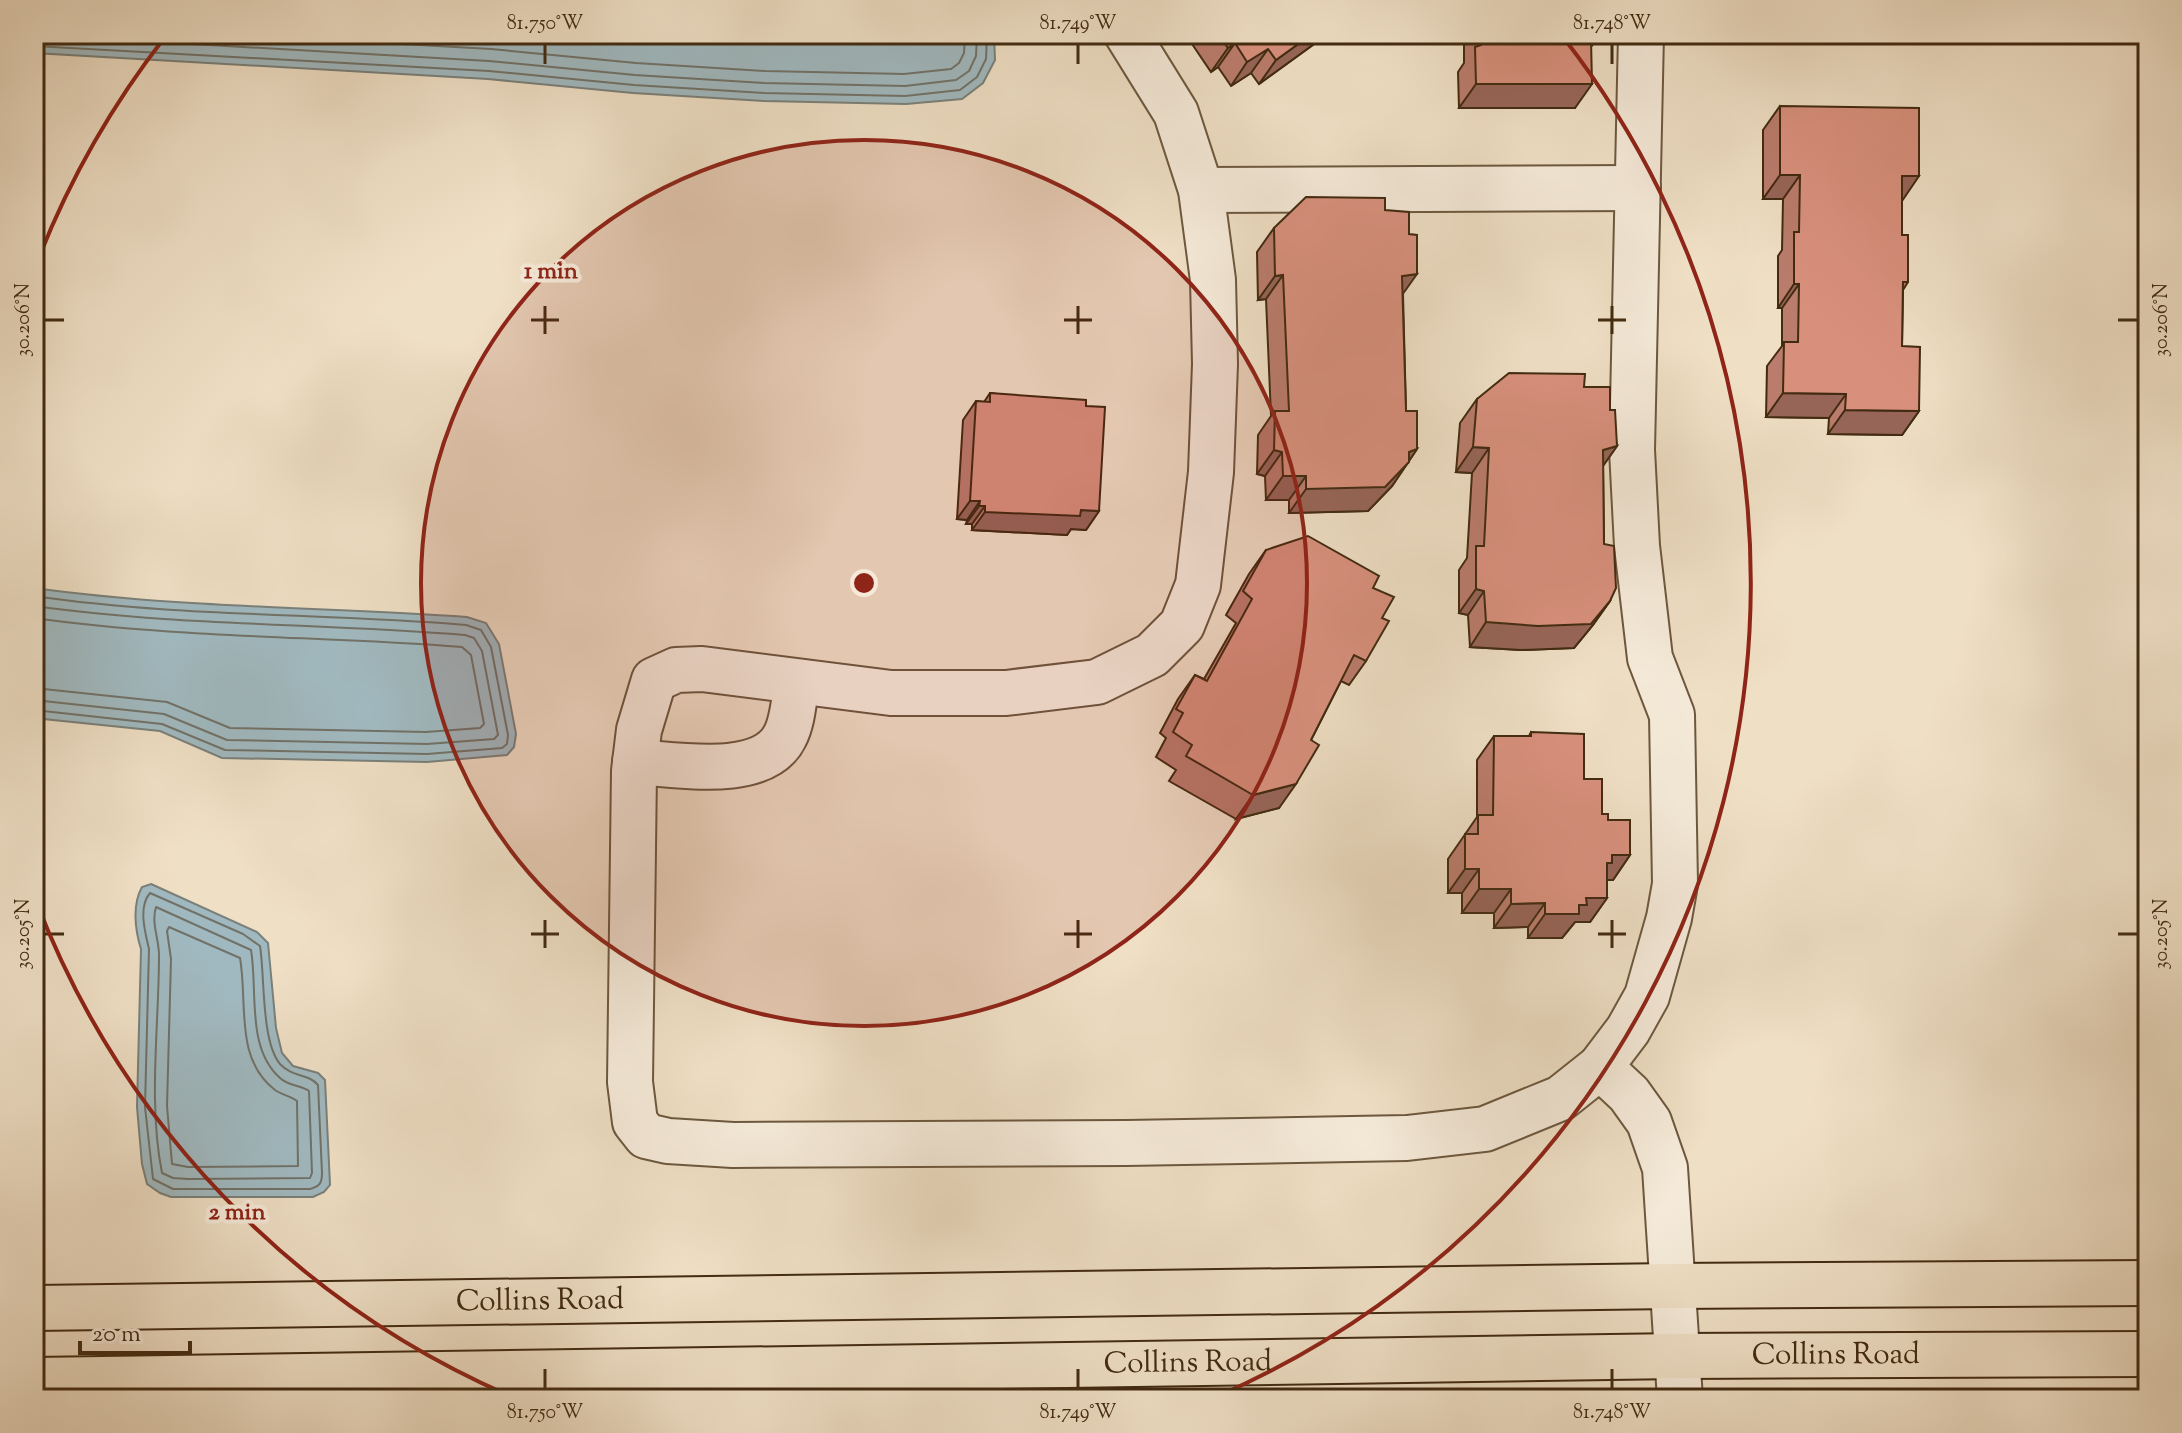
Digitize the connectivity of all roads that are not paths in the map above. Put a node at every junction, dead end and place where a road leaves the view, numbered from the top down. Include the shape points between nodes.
1 (1127, 34) edge
2 (1641, 34) edge
3 (1638, 188) junction
4 (1201, 190) junction
5 (797, 682) junction
6 (635, 762) junction
7 (1600, 1067) junction
8 (2148, 1283) edge
9 (1672, 1286) junction
10 (34, 1308) edge
11 (2148, 1354) edge
12 (1679, 1356) junction
13 (34, 1380) edge
14 (1680, 1399) edge

1 - 4 street via 1176,113
2 - 3 street
3 - 4 street
3 - 7 street via 1632,450 1637,546 1650,658 1672,715 1675,884 1647,996
4 - 5 street via 1213,280 1211,472 1198,585 1182,625 1152,655 1097,682 1006,693 891,693
5 - 6 street via 786,735 755,762
5 - 6 street via 702,669 676,670 654,680
6 - 7 street via 630,1082 635,1122 646,1136 733,1145 1407,1138 1485,1129 1561,1098
7 - 9 street via 1649,1122 1665,1168
8 - 9 main road, Collins Road
9 - 10 main road, Collins Road
9 - 12 street
11 - 12 main road, Collins Road
12 - 13 main road, Collins Road
12 - 14 street

